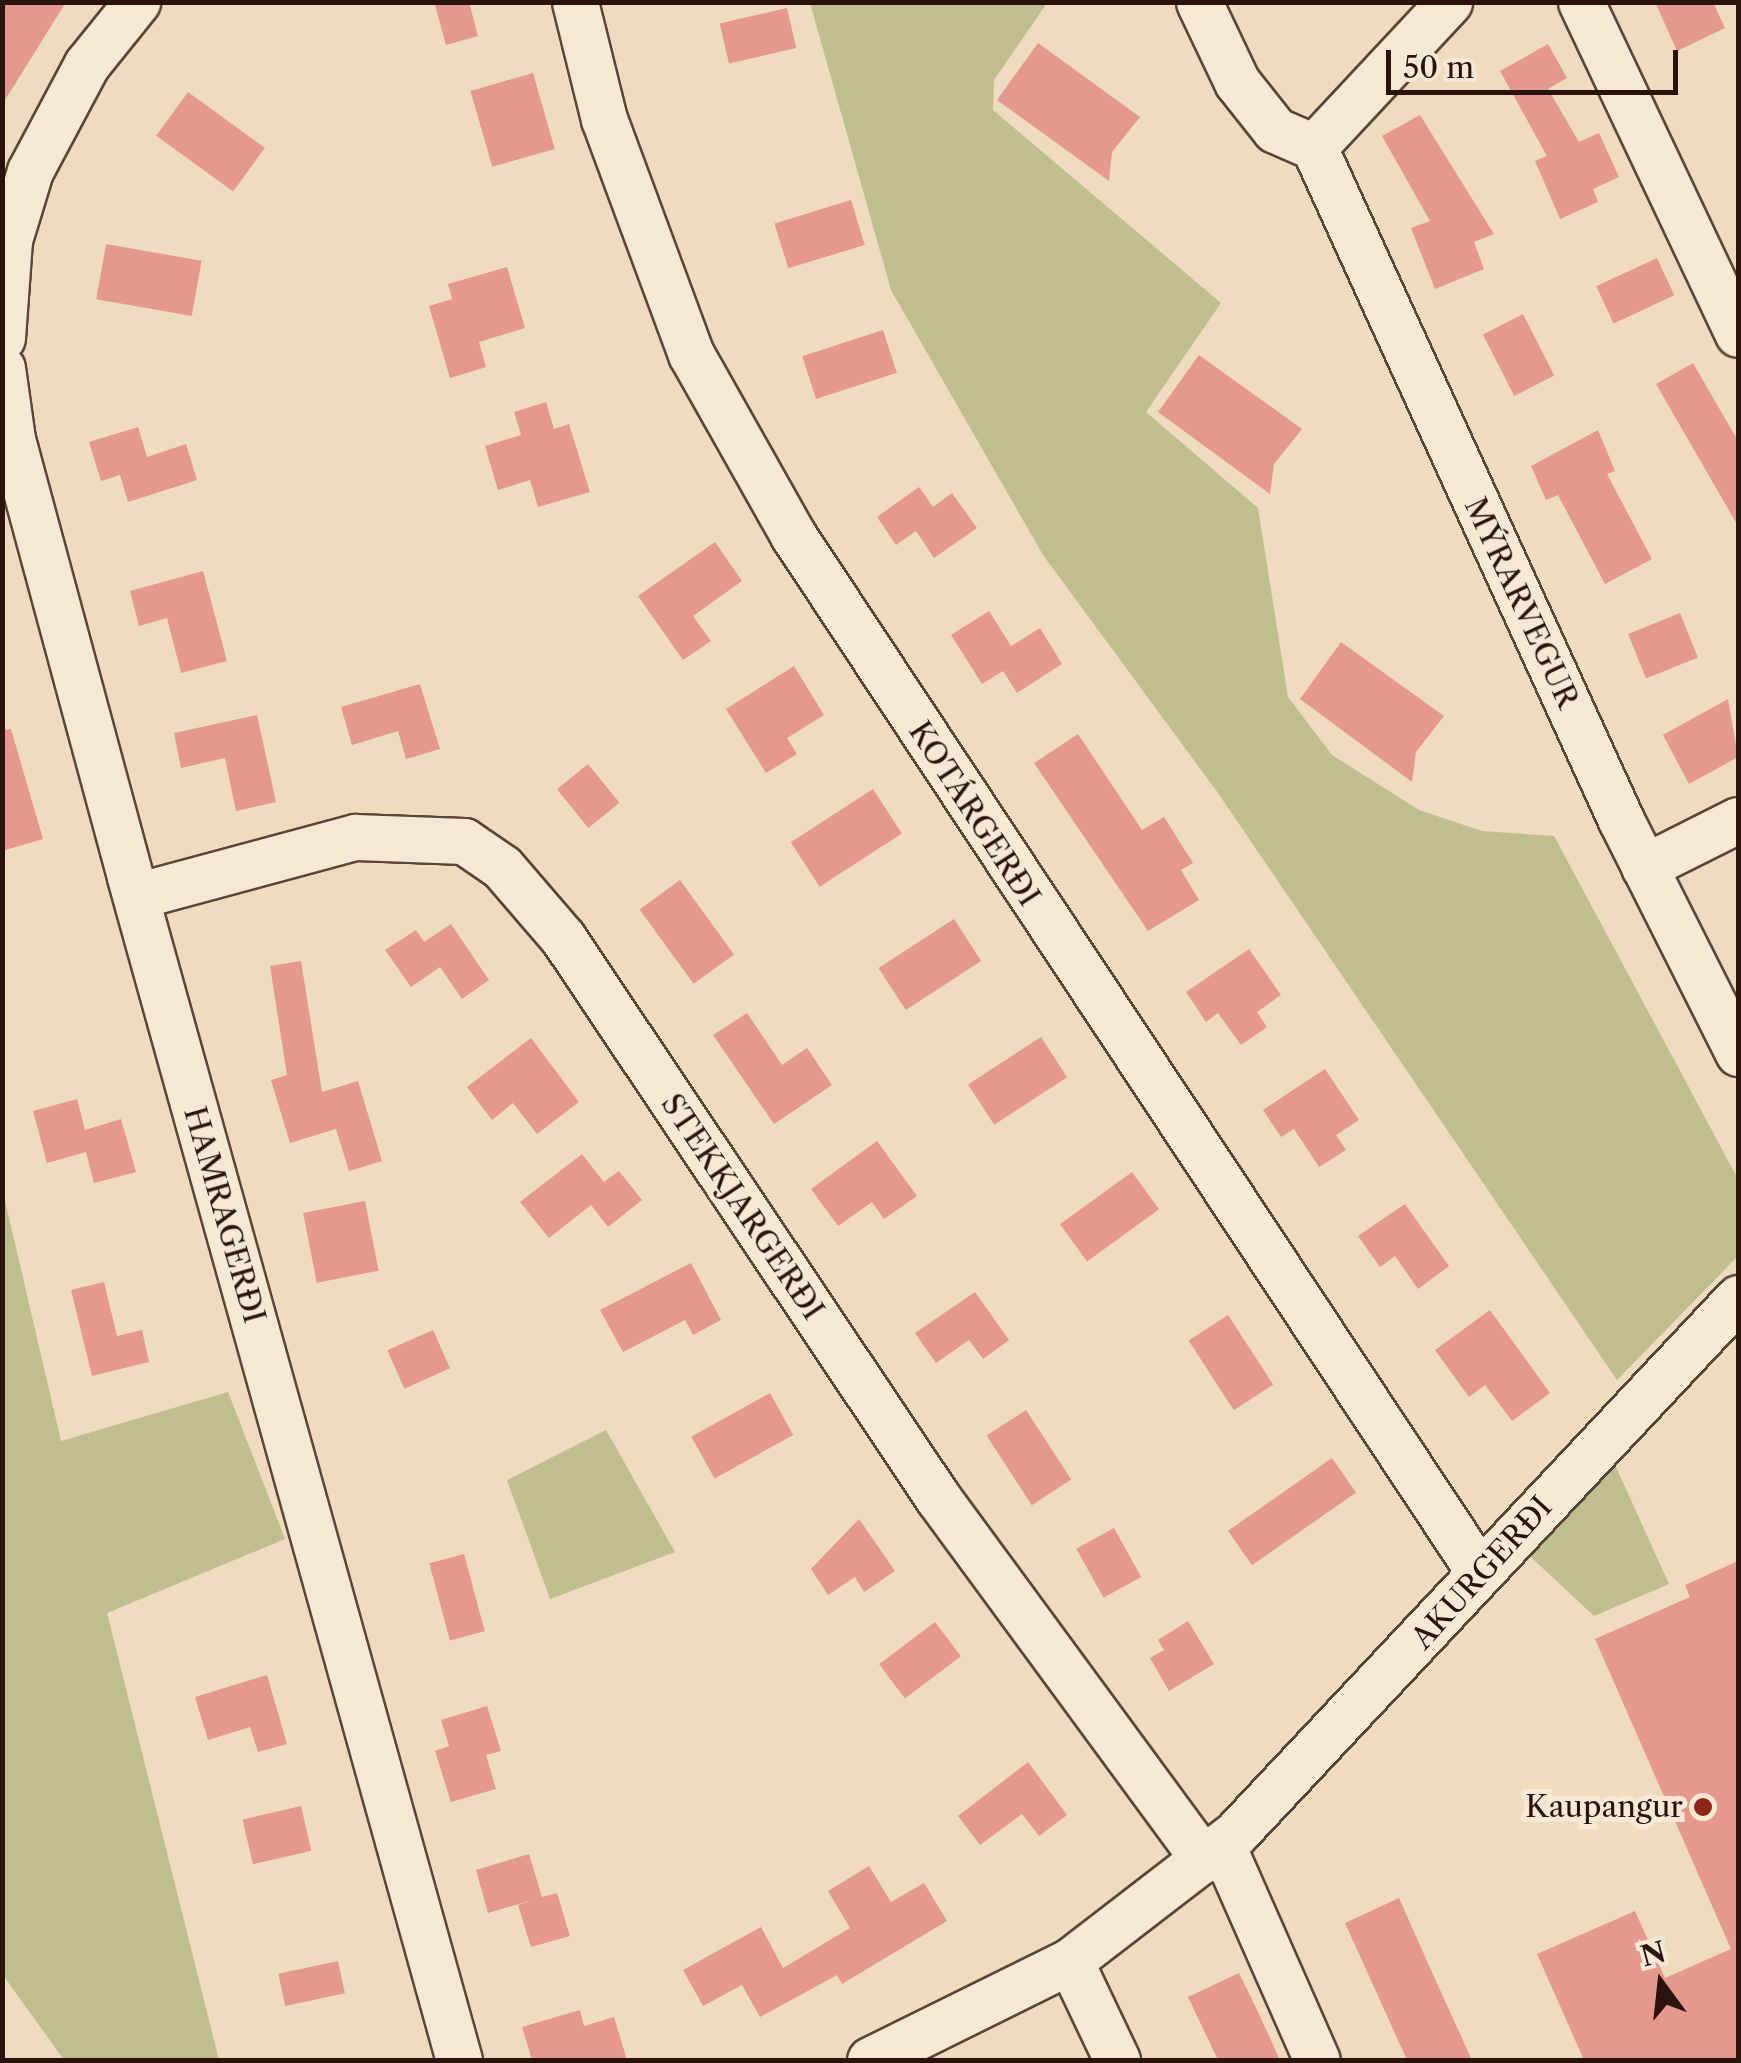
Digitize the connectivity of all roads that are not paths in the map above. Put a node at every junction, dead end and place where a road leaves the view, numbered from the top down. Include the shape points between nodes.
1 (137, 2) edge
2 (575, 2) edge
3 (1198, 2) edge
4 (1449, 2) edge
5 (1581, 2) edge
6 (1314, 148) junction
7 (1738, 334) edge
8 (2, 338) edge
9 (2, 368) edge
10 (1738, 820) edge
11 (1644, 867) junction
12 (136, 896) junction
13 (1738, 1053) edge
14 (1738, 1298) edge
15 (1479, 1572) junction
16 (1213, 1852) junction
17 (1070, 1960) junction
18 (459, 2060) edge
19 (870, 2060) edge
20 (1116, 2060) edge
21 (1318, 2060) edge

1 - 8 street via 86,64 30,172 10,240
2 - 15 street, KOTÁRGERÐI via 604,119 691,354 792,535
3 - 6 street via 1246,94 1275,130
4 - 6 street
5 - 7 street
6 - 11 street, MÝRARVEGUR
9 - 12 street, HAMRAGERÐI via 12,439
10 - 11 street
11 - 13 street, MÝRARVEGUR
12 - 16 street, STEKKJARGERÐI via 355,837 464,841 502,867 563,938 938,1498
12 - 18 street, HAMRAGERÐI
14 - 15 street, AKURGERÐI
15 - 16 street, AKURGERÐI
16 - 17 street, AKURGERÐI
16 - 21 street
17 - 19 street, AKURGERÐI
17 - 20 street

